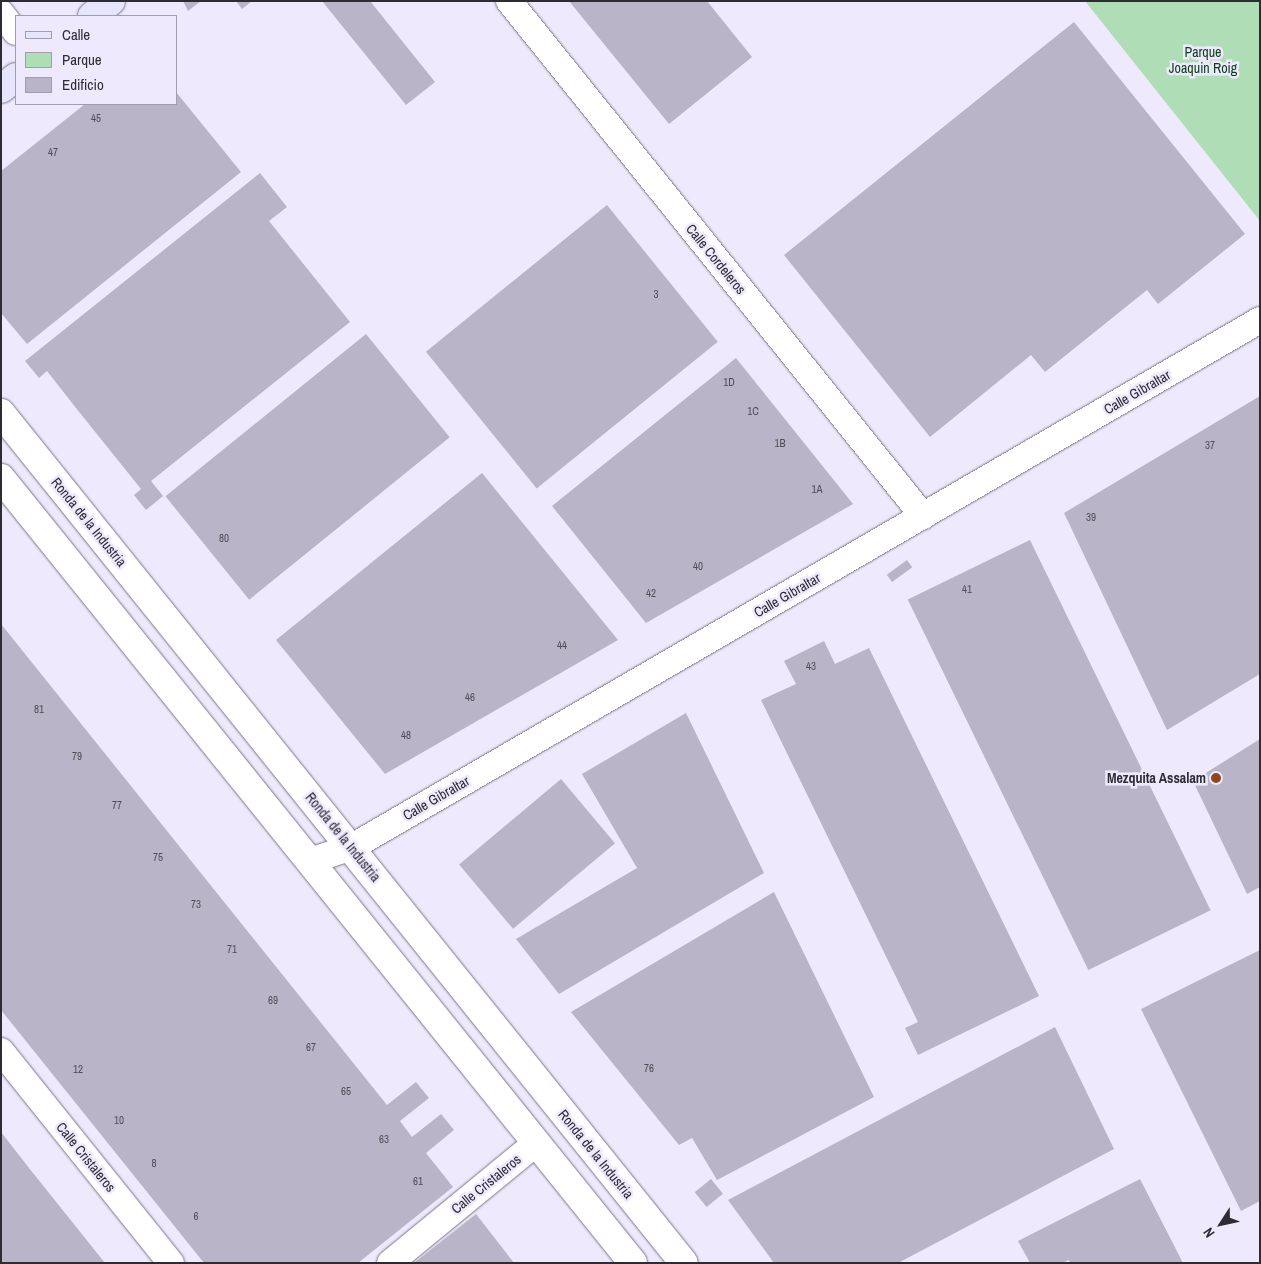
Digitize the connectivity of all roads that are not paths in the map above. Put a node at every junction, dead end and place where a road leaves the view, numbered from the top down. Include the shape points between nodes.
1 (111, 1) edge
2 (509, 1) edge
3 (1, 13) edge
4 (93, 15) edge
5 (15, 31) edge
6 (15, 78) edge
7 (1, 89) edge
8 (1260, 320) edge
9 (1, 413) edge
10 (1, 478) edge
11 (922, 516) junction
12 (352, 847) junction
13 (310, 861) junction
14 (1, 1051) edge
15 (536, 1143) junction
16 (171, 1263) edge
17 (390, 1263) edge
18 (633, 1263) edge
19 (684, 1263) edge

1 - 4 main road
2 - 11 street, Calle Cordeleros
3 - 5 street
6 - 7 main road
8 - 11 street, Calle Gibraltar
9 - 12 street, Ronda de la Industria
10 - 13 street
11 - 12 street, Calle Gibraltar
12 - 13 street, Calle Gibraltar
12 - 19 street, Ronda de la Industria
13 - 15 street
14 - 16 street, Calle Cristaleros
15 - 17 street, Calle Cristaleros
15 - 18 street

